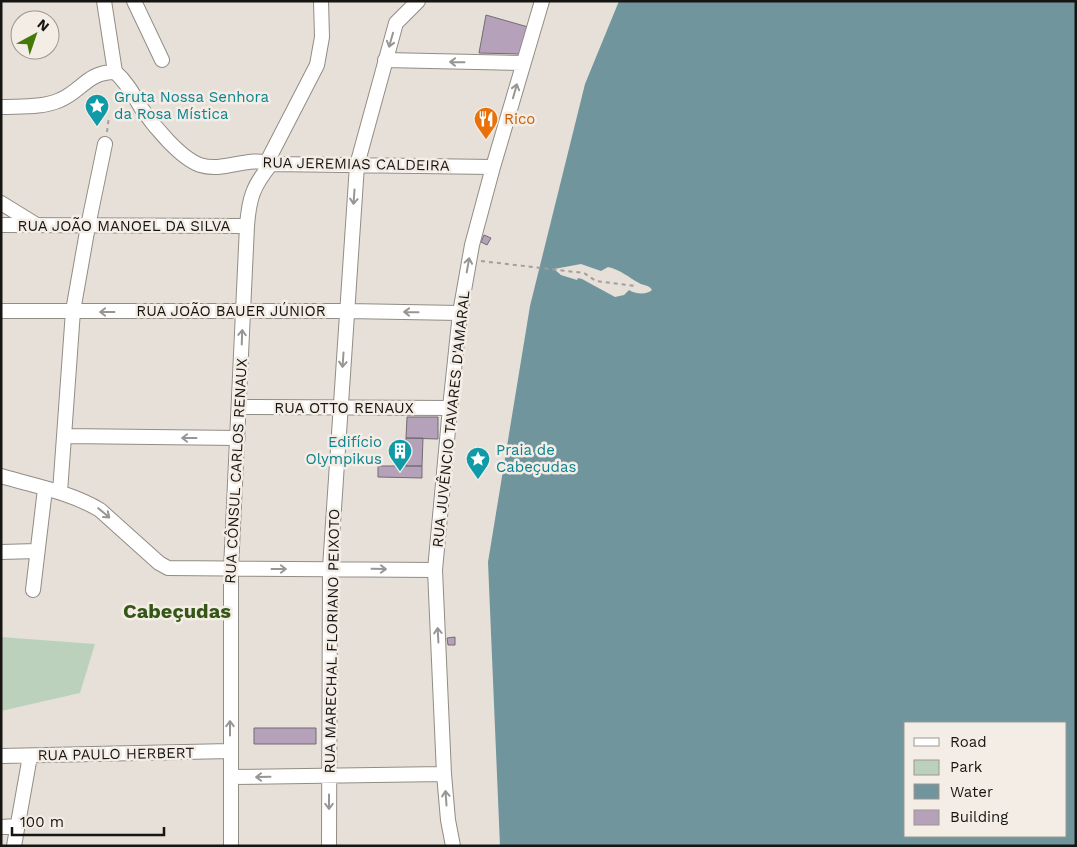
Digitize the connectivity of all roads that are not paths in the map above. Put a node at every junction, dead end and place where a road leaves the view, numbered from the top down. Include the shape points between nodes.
1 (104, 1) edge
2 (134, 1) edge
3 (321, 1) edge
4 (418, 1) edge
5 (542, 1) edge
6 (162, 60) dead end
7 (385, 60) junction
8 (523, 63) junction
9 (115, 72) junction
10 (1, 107) edge
11 (105, 144) road end
12 (271, 164) junction
13 (357, 165) junction
14 (493, 167) junction
15 (1, 203) edge
16 (36, 224) junction
17 (1, 225) edge
18 (88, 226) junction
19 (247, 226) junction
20 (1, 311) edge
21 (73, 311) junction
22 (346, 311) junction
23 (243, 312) junction
24 (460, 313) junction
25 (239, 407) junction
26 (340, 407) junction
27 (450, 408) junction
28 (66, 436) junction
29 (238, 438) junction
30 (1, 476) edge
31 (45, 489) junction
32 (60, 492) junction
33 (37, 551) junction
34 (1, 552) edge
35 (330, 568) junction
36 (231, 569) junction
37 (435, 570) junction
38 (33, 590) dead end
39 (230, 751) junction
40 (1, 756) edge
41 (30, 756) junction
42 (444, 774) junction
43 (330, 776) junction
44 (231, 777) junction
45 (18, 826) junction
46 (1, 827) edge
47 (14, 846) edge
48 (231, 846) edge
49 (329, 846) edge
50 (454, 846) edge

1 - 9 street
2 - 6 street
3 - 12 street via 322,37 317,65 269,158
4 -> 7 street, RUA MARECHAL FLORIANO PEIXOTO via 396,23
5 - 8 street, RUA JUVÊNCIO TAVARES D'AMARAL
8 -> 7 street
7 - 13 street, RUA MARECHAL FLORIANO PEIXOTO
14 -> 8 street, RUA JUVÊNCIO TAVARES D'AMARAL
9 - 10 street via 100,73 61,100 42,106
9 - 12 street, RUA JEREMIAS CALDEIRA via 178,150 197,164 219,168 261,160
11 - 18 street
12 - 13 street, RUA JEREMIAS CALDEIRA
12 - 19 street, RUA CÔNSUL CARLOS RENAUX via 252,193
13 - 14 street, RUA JEREMIAS CALDEIRA
13 -> 22 street, RUA MARECHAL FLORIANO PEIXOTO
24 -> 14 street, RUA JUVÊNCIO TAVARES D'AMARAL
15 - 16 street
16 - 17 street, RUA JOÃO MANOEL DA SILVA
16 - 18 street, RUA JOÃO MANOEL DA SILVA
18 - 19 street, RUA JOÃO MANOEL DA SILVA
18 - 21 street
19 - 23 street, RUA CÔNSUL CARLOS RENAUX
20 - 21 street, RUA JOÃO BAUER JÚNIOR
23 -> 21 street, RUA JOÃO BAUER JÚNIOR
21 - 28 street
22 - 23 street, RUA JOÃO BAUER JÚNIOR
24 -> 22 street, RUA JOÃO BAUER JÚNIOR
22 -> 26 street, RUA MARECHAL FLORIANO PEIXOTO
25 -> 23 street, RUA CÔNSUL CARLOS RENAUX
24 - 27 street, RUA JUVÊNCIO TAVARES D'AMARAL
25 - 26 street, RUA OTTO RENAUX
25 - 29 street, RUA CÔNSUL CARLOS RENAUX
26 - 27 street, RUA OTTO RENAUX
26 - 35 street, RUA MARECHAL FLORIANO PEIXOTO
27 - 37 street, RUA JUVÊNCIO TAVARES D'AMARAL
29 -> 28 street
28 - 32 street
29 - 36 street, RUA CÔNSUL CARLOS RENAUX
30 - 31 street
31 - 32 street
31 - 33 street
32 -> 36 street via 100,510 163,566
33 - 34 street
33 - 38 street
36 -> 35 street
35 -> 37 street
35 - 43 street, RUA MARECHAL FLORIANO PEIXOTO
39 -> 36 street, RUA CÔNSUL CARLOS RENAUX
42 -> 37 street, RUA JUVÊNCIO TAVARES D'AMARAL
39 - 41 street, RUA PAULO HERBERT
39 - 44 street, RUA CÔNSUL CARLOS RENAUX
40 - 41 street, RUA PAULO HERBERT
41 - 45 street
42 - 43 street
50 -> 42 street, RUA JUVÊNCIO TAVARES D'AMARAL
43 -> 44 street
43 -> 49 street, RUA MARECHAL FLORIANO PEIXOTO
44 - 48 street, RUA CÔNSUL CARLOS RENAUX
45 - 46 street
45 - 47 street

